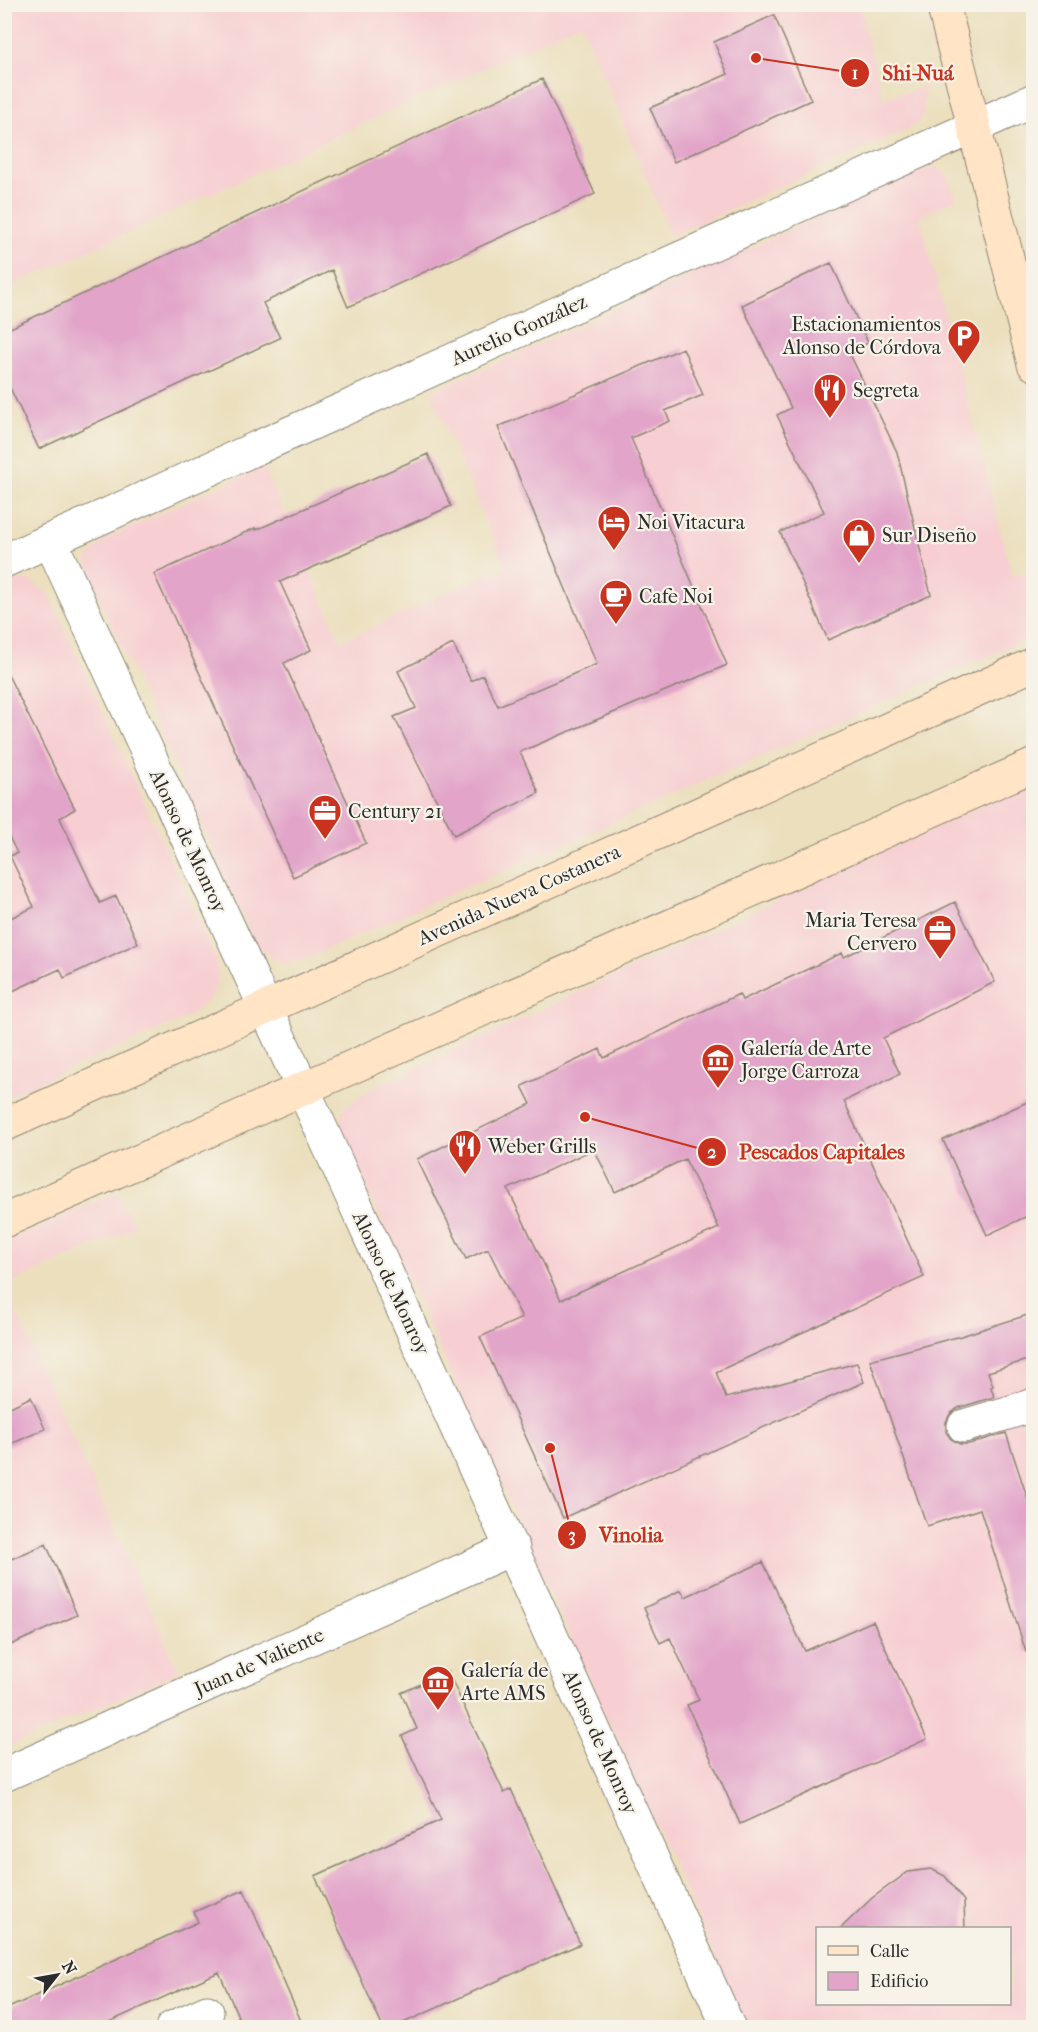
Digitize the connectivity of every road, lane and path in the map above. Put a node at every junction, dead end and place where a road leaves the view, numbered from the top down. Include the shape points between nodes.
1 (943, 4) edge
2 (1034, 100) edge
3 (973, 127) junction
4 (1034, 364) edge
5 (50, 540) junction
6 (4, 561) edge
7 (1034, 664) edge
8 (1034, 765) edge
9 (266, 1008) junction
10 (303, 1089) junction
11 (4, 1125) edge
12 (4, 1221) edge
13 (1034, 1405) edge
14 (964, 1426) dead end
15 (513, 1548) junction
16 (4, 1775) edge
17 (207, 2012) dead end
18 (172, 2028) edge
19 (729, 2028) edge

1 - 3 main road
2 - 3 street, Aurelio González
3 - 4 main road
3 - 5 street, Aurelio González
5 - 6 street, Aurelio González
5 - 9 street, Alonso de Monroy
7 - 9 main road, Avenida Nueva Costanera
8 - 10 main road
9 - 10 street, Alonso de Monroy
9 - 11 main road, Avenida Nueva Costanera
10 - 12 main road
10 - 15 street, Alonso de Monroy
13 - 14 street
15 - 16 street, Juan de Valiente
15 - 19 street, Alonso de Monroy
17 - 18 street

